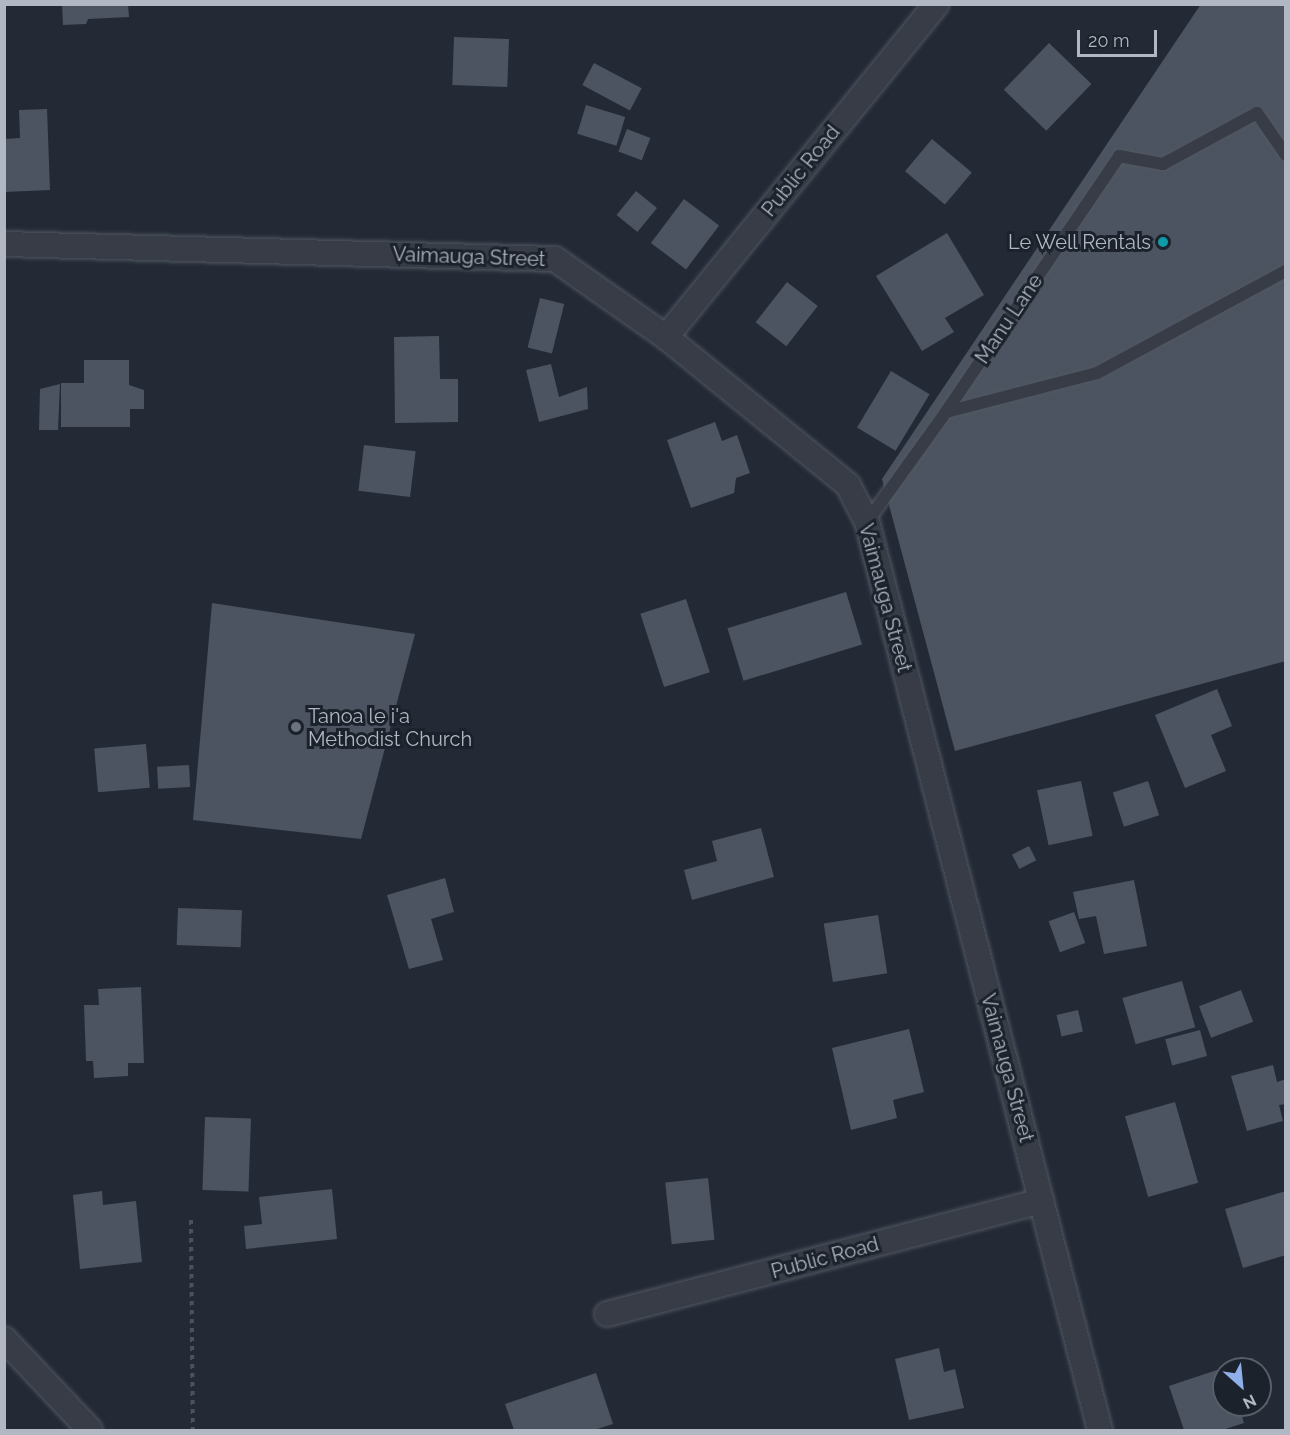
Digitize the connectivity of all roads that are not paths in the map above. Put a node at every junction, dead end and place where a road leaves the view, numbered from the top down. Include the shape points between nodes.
1 (937, 4) edge
2 (1286, 155) edge
3 (4, 244) edge
4 (1286, 271) edge
5 (666, 337) junction
6 (946, 412) junction
7 (867, 522) junction
8 (1042, 1201) junction
9 (607, 1314) dead end
10 (4, 1339) edge
11 (90, 1431) edge
12 (1100, 1431) edge

1 - 5 street, Public Road
2 - 6 lane, Manu Lane via 1257,113 1163,164 1119,156
3 - 5 street, Vaimauga Street via 555,259
4 - 6 lane via 1097,373
5 - 7 street, Vaimauga Street via 848,485
6 - 7 lane, Manu Lane
7 - 8 street, Vaimauga Street
8 - 9 street, Public Road
8 - 12 street, Vaimauga Street
10 - 11 street

